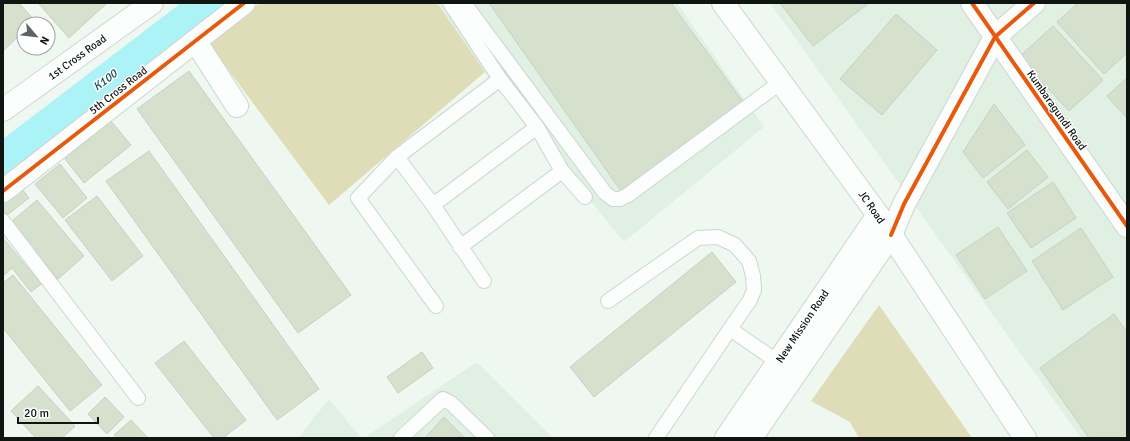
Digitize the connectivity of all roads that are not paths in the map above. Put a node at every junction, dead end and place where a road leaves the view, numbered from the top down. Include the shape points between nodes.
1 (152, 3) edge
2 (244, 3) edge
3 (450, 3) edge
4 (464, 3) edge
5 (723, 3) edge
6 (972, 3) edge
7 (1034, 3) edge
8 (995, 37) junction
9 (196, 42) junction
10 (500, 79) junction
11 (781, 82) junction
12 (237, 106) dead end
13 (3, 110) edge
14 (537, 127) junction
15 (397, 157) junction
16 (562, 171) junction
17 (3, 191) edge
18 (586, 197) dead end
19 (904, 204) junction
20 (433, 206) junction
21 (878, 215) junction
22 (3, 221) edge
23 (1127, 226) edge
24 (891, 235) junction
25 (460, 247) junction
26 (484, 281) dead end
27 (608, 301) dead end
28 (436, 306) dead end
29 (730, 329) junction
30 (778, 362) junction
31 (138, 398) dead end
32 (401, 438) edge
33 (487, 438) edge
34 (656, 438) edge
35 (726, 438) edge
36 (751, 438) edge
37 (1025, 438) edge

1 - 13 street, 1st Cross Road
2 - 9 street, 5th Cross Road
3 - 10 lane
4 - 11 lane via 605,193 613,199 628,195
5 - 11 street, JC Road
6 - 8 street, Kumbaragundi Road
7 - 8 street
8 - 19 street
8 - 23 street, Kumbaragundi Road
9 - 12 street
9 - 17 street, 5th Cross Road
10 - 14 lane
10 - 15 lane
11 - 21 street, JC Road
14 - 16 lane
14 - 20 lane
15 - 20 lane
15 - 28 lane via 358,198
16 - 18 lane
16 - 25 lane
19 - 21 street
19 - 24 street
20 - 25 lane
21 - 24 street, JC Road
21 - 30 street, New Mission Road
22 - 31 lane
24 - 36 street
24 - 37 street, JC Road
25 - 26 lane
27 - 29 lane via 698,238 718,237 734,245 749,261 753,276 754,290 750,300
29 - 30 lane
29 - 34 lane
30 - 35 street, New Mission Road
32 - 33 lane via 443,398

